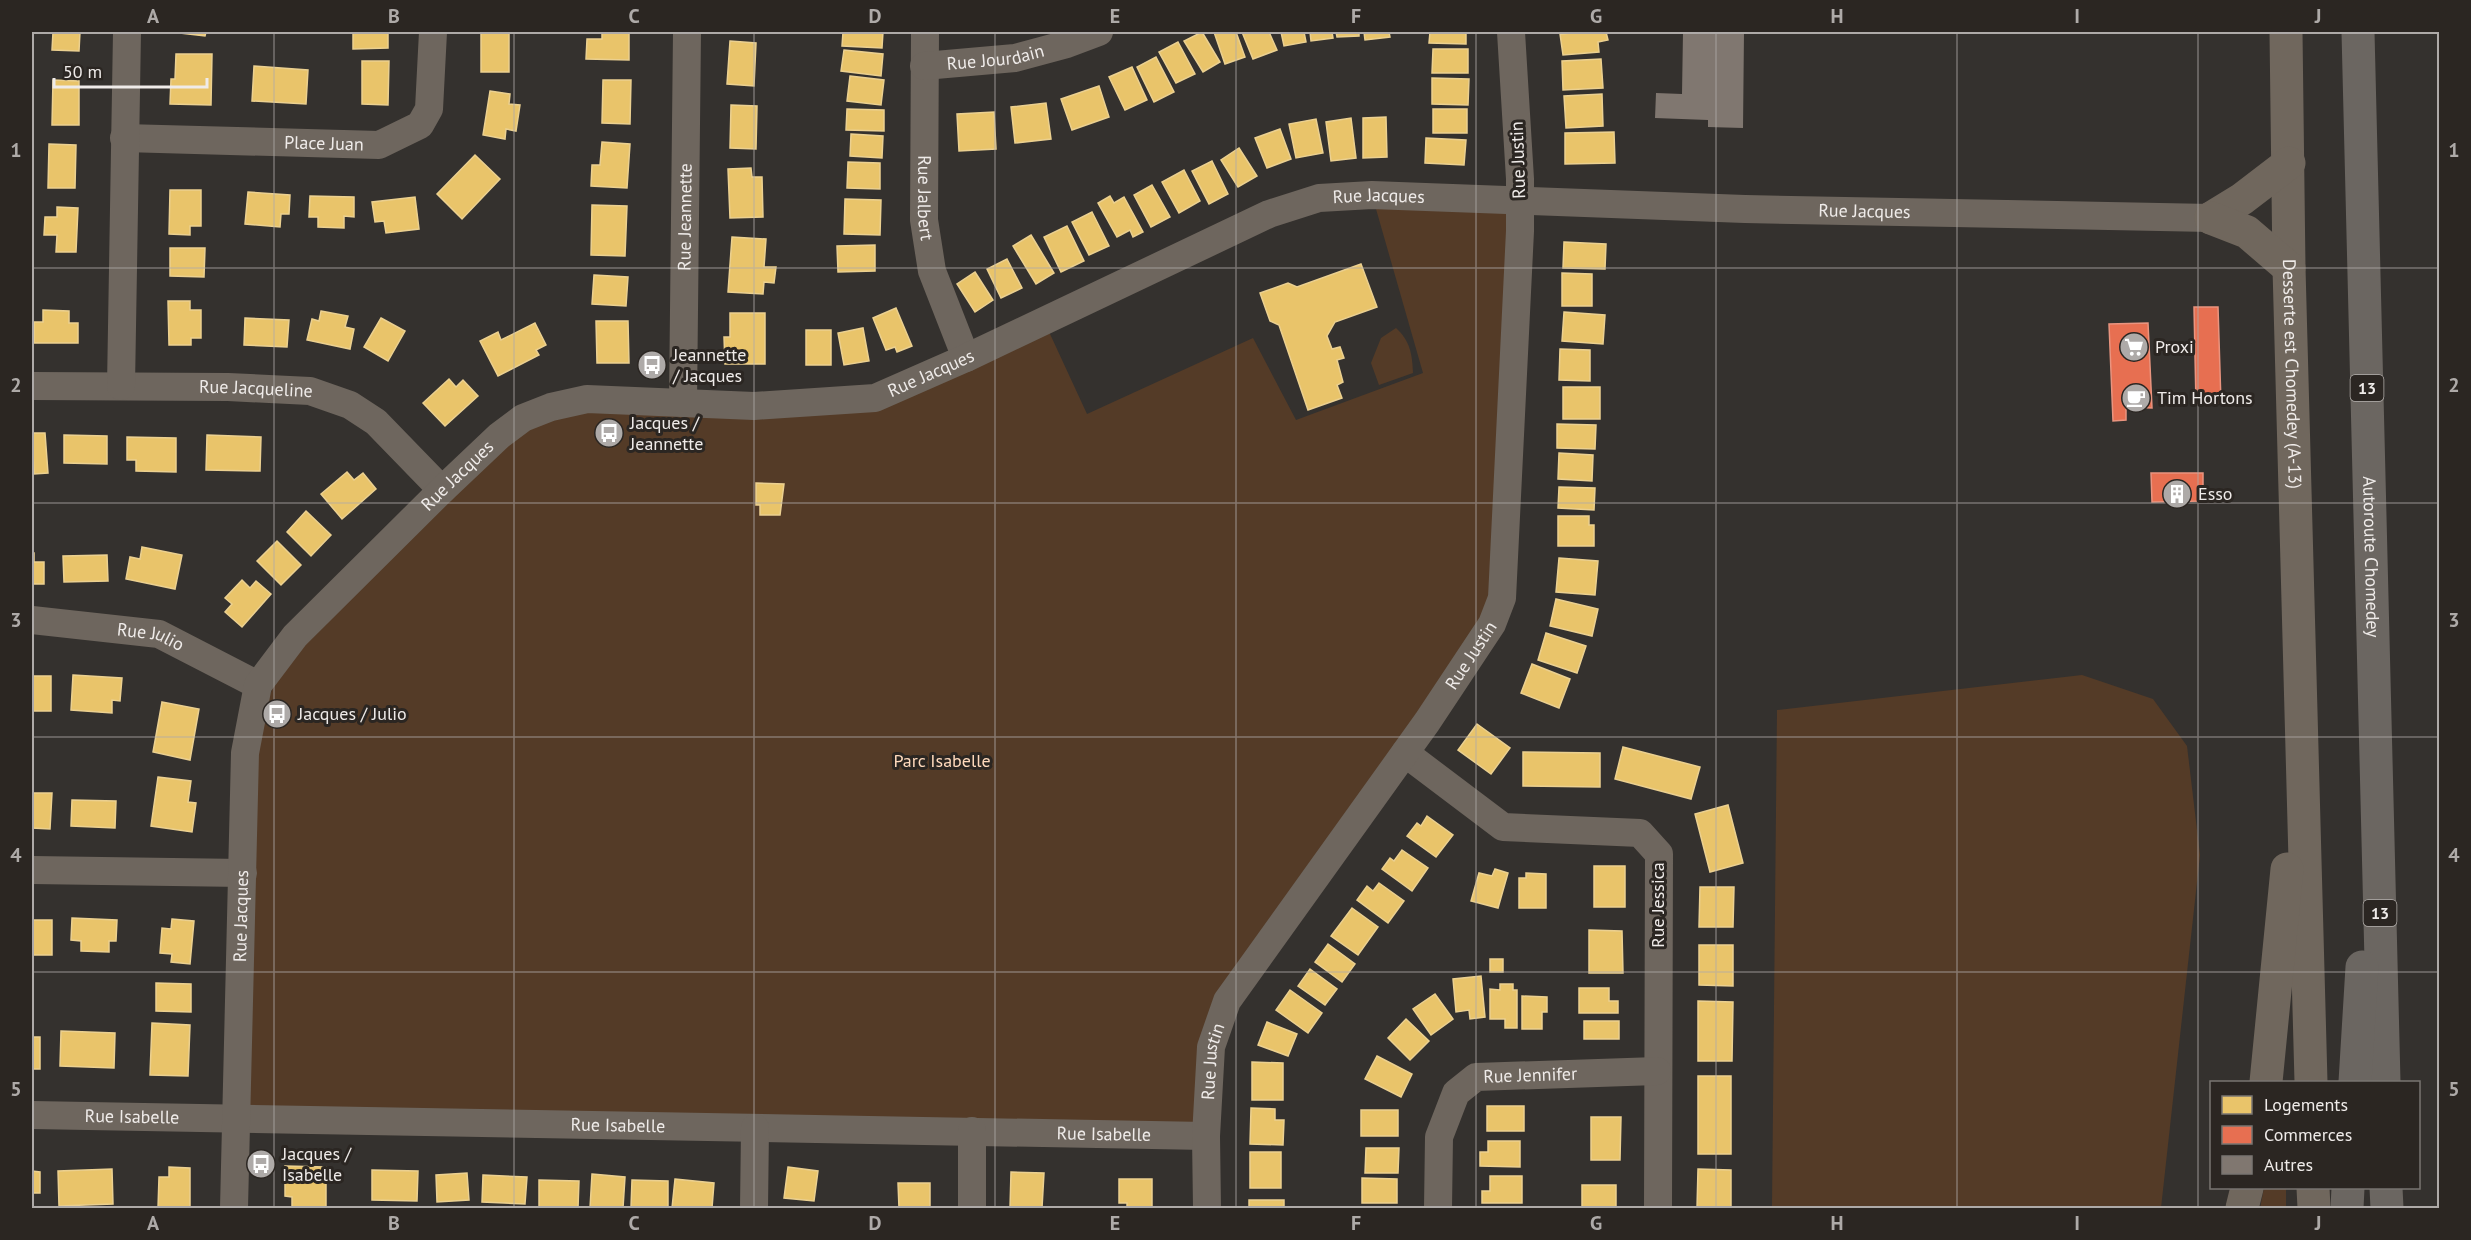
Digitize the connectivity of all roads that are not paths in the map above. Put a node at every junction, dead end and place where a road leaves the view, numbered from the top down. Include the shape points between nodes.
1 (127, 32) edge
2 (433, 32) edge
3 (687, 32) edge
4 (925, 32) edge
5 (1099, 32) edge
6 (1511, 32) edge
7 (2286, 32) edge
8 (2358, 32) edge
9 (924, 66) junction
10 (124, 138) junction
11 (2289, 163) junction
12 (1520, 200) junction
13 (2211, 218) junction
14 (2289, 268) junction
15 (966, 358) junction
16 (32, 386) edge
17 (122, 386) junction
18 (683, 403) junction
19 (442, 490) junction
20 (32, 620) edge
21 (258, 685) junction
22 (2302, 717) junction
23 (2376, 744) junction
24 (1405, 753) junction
25 (32, 870) edge
26 (243, 873) junction
27 (1657, 1071) junction
28 (2266, 1081) edge
29 (2311, 1081) edge
30 (2355, 1081) edge
31 (2384, 1081) edge
32 (32, 1115) edge
33 (235, 1118) junction
34 (755, 1128) junction
35 (972, 1131) junction
36 (1206, 1136) junction
37 (2247, 1189) edge
38 (2313, 1189) edge
39 (2348, 1189) edge
40 (2386, 1189) edge
41 (234, 1209) edge
42 (754, 1209) edge
43 (972, 1209) edge
44 (1207, 1209) edge
45 (1438, 1209) edge
46 (1658, 1209) edge
47 (2242, 1209) edge
48 (2314, 1209) edge
49 (2347, 1209) edge
50 (2386, 1209) edge

1 - 10 street
2 - 10 street, Place Juan via 429,109 420,125 379,145
3 - 18 street, Rue Jeannette
4 - 9 street, Rue Jalbert
5 - 9 street, Rue Jourdain via 1015,58
6 - 12 street, Rue Justin
7 - 11 main road, Desserte est Chomedey (A-13)
8 - 23 highway, Autoroute Chomedey / 13
9 - 15 street, Rue Jalbert via 924,220 932,271
10 - 17 street
11 - 13 main road
11 - 14 main road, Desserte est Chomedey (A-13)
12 - 13 street, Rue Jacques via 1745,209
12 - 15 street, Rue Jacques via 1372,195 1319,198 1269,214
12 - 24 street, Rue Justin via 1502,598 1492,624
13 - 14 main road via 2247,232
14 - 22 main road, Desserte est Chomedey (A-13)
15 - 18 street, Rue Jacques via 875,398 754,406
16 - 17 street, Rue Jacqueline
17 - 19 street, Rue Jacqueline via 310,391 350,405 376,422
18 - 19 street, Rue Jacques via 587,399 551,407 523,418 499,436
19 - 21 street, Rue Jacques via 295,636
20 - 21 street, Rue Julio via 159,634
21 - 26 street, Rue Jacques via 245,753
22 - 28 main road
22 - 29 main road
23 - 30 highway
23 - 31 highway, Autoroute Chomedey / 13
24 - 27 street, Rue Jessica via 1503,827 1640,833 1659,854
24 - 36 street, Rue Justin via 1227,1001 1211,1047
25 - 26 street
26 - 33 street, Rue Jacques
27 - 45 street, Rue Jennifer via 1476,1077 1456,1093 1439,1137
27 - 46 street, Rue Jessica
32 - 33 street, Rue Isabelle
33 - 34 street, Rue Isabelle
33 - 41 street, Rue Jacques
34 - 35 street, Rue Isabelle
34 - 42 street
35 - 36 street, Rue Isabelle
35 - 43 street
36 - 44 street, Rue Justin
37 - 47 main road
38 - 48 main road
39 - 49 highway
40 - 50 highway

